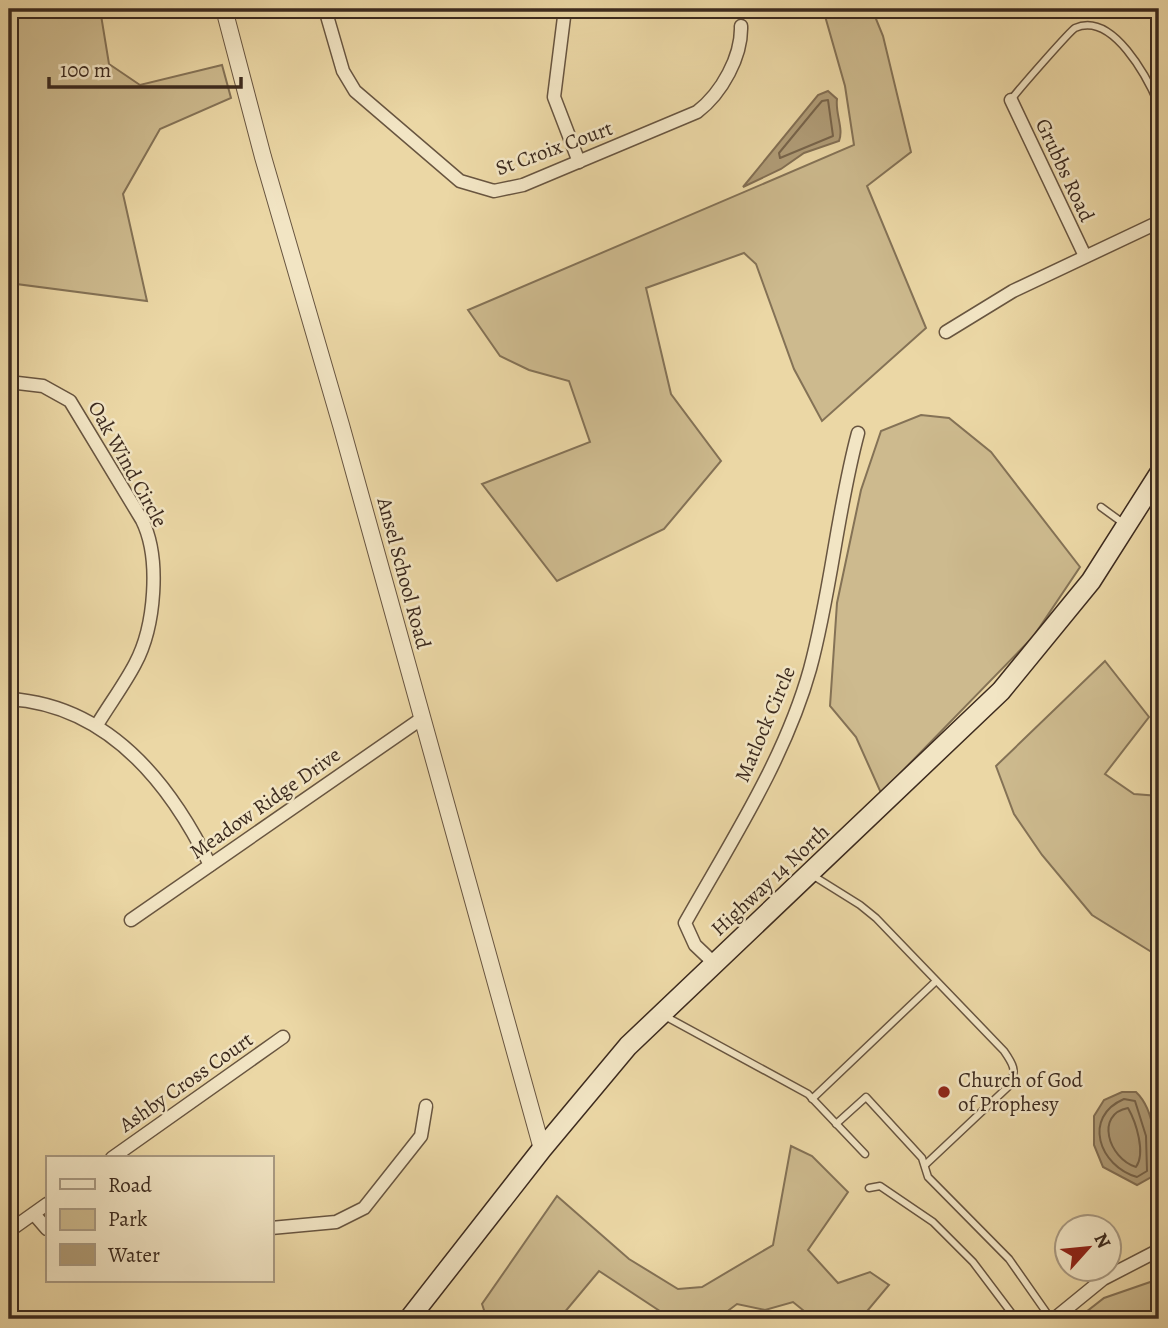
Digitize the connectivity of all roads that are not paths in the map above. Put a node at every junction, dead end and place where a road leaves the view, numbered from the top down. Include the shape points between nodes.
1 (224, 9) edge
2 (325, 9) edge
3 (565, 9) edge
4 (741, 26) dead end
5 (1011, 100) joint
6 (1159, 105) edge
7 (579, 162) junction
8 (1159, 222) edge
9 (1086, 256) junction
10 (946, 332) dead end
11 (9, 382) edge
12 (858, 433) dead end
13 (1159, 474) edge
14 (1101, 507) dead end
15 (1128, 526) junction
16 (9, 699) edge
17 (421, 719) junction
18 (97, 725) junction
19 (210, 865) junction
20 (810, 874) junction
21 (131, 920) dead end
22 (715, 964) junction
23 (935, 982) junction
24 (662, 1014) junction
25 (283, 1037) dead end
26 (812, 1099) junction
27 (426, 1106) dead end
28 (836, 1124) junction
29 (542, 1149) junction
30 (865, 1154) dead end
31 (115, 1156) edge
32 (925, 1165) junction
33 (869, 1188) dead end
34 (46, 1205) edge
35 (33, 1214) junction
36 (46, 1228) edge
37 (273, 1228) edge
38 (9, 1231) edge
39 (1159, 1250) edge
40 (409, 1319) edge
41 (1016, 1319) edge
42 (1052, 1319) edge

1 - 17 street, Ansel School Road
2 - 7 street, St Croix Court via 343,71 355,91 460,181 485,190 503,190
3 - 7 street via 554,97
4 - 7 street, St Croix Court via 734,62 704,107
5 - 6 lane via 1072,30 1093,26 1135,57
5 - 9 street, Grubbs Road
8 - 9 street
9 - 10 street via 1013,290
11 - 18 street, Oak Wind Circle via 43,386 70,401 150,540 154,578 143,642 134,666
12 - 22 street, Matlock Circle via 819,630 798,704 685,923 695,945
13 - 15 main road, Highway 14 North
14 - 15 lane
15 - 20 main road, Highway 14 North via 1062,620 1001,691
16 - 18 street via 46,705
17 - 19 street, Meadow Ridge Drive
17 - 29 street, Ansel School Road
18 - 19 street via 159,780
19 - 21 street, Meadow Ridge Drive
20 - 22 main road, Highway 14 North
20 - 23 lane via 868,911
22 - 24 main road, Highway 14 North
23 - 26 lane
23 - 32 lane via 1004,1051 1015,1074 1010,1085
24 - 26 lane
24 - 29 main road, Highway 14 North via 628,1046
25 - 31 street, Ashby Cross Court
26 - 28 lane
27 - 37 street via 421,1136 364,1208 336,1222
28 - 30 lane
28 - 32 lane via 866,1097
29 - 40 main road, Highway 14 North
32 - 42 lane via 928,1177 1009,1259
33 - 41 lane via 880,1186 933,1222 972,1262
34 - 35 street
35 - 36 street
35 - 38 street
39 - 42 street via 1103,1279

